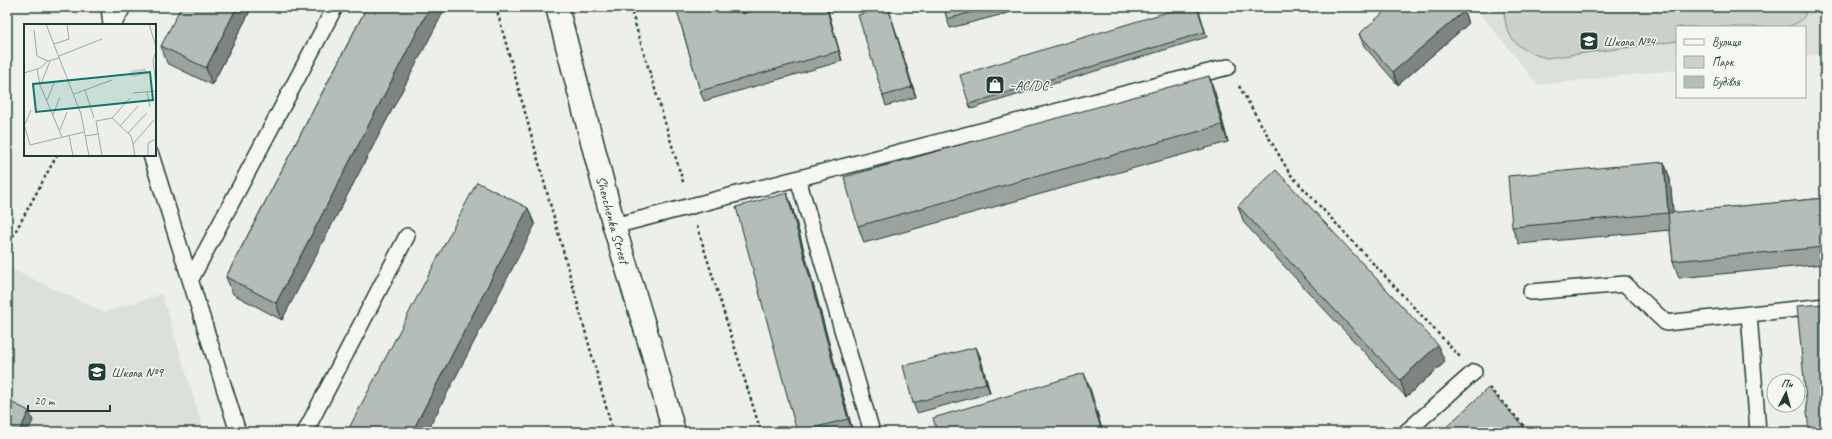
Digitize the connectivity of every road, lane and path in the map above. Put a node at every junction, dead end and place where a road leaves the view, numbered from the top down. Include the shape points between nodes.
1 (109, 7) edge
2 (123, 7) edge
3 (335, 7) edge
4 (496, 7) edge
5 (557, 7) edge
6 (630, 7) edge
7 (112, 24) edge
8 (113, 24) edge
9 (1228, 67) joint
10 (56, 156) edge
11 (152, 156) edge
12 (798, 179) junction
13 (691, 207) junction
14 (614, 226) junction
15 (407, 236) dead end
16 (7, 247) edge
17 (191, 279) junction
18 (1531, 292) dead end
19 (1825, 306) edge
20 (1749, 314) junction
21 (1474, 372) junction
22 (238, 432) edge
23 (305, 432) edge
24 (613, 432) edge
25 (674, 432) edge
26 (761, 432) edge
27 (872, 432) edge
28 (1406, 432) edge
29 (1530, 432) edge
30 (1758, 432) edge

1 - 7 lane
2 - 8 lane
3 - 17 lane
4 - 24 path
5 - 14 street, Shevchenka Street
6 - 13 path
9 - 12 lane
9 - 21 path via 1290,174
10 - 16 path
11 - 17 lane
12 - 13 lane
12 - 27 lane
13 - 14 lane
13 - 26 path
14 - 25 street, Shevchenka Street
15 - 23 lane
17 - 22 lane
18 - 20 lane via 1625,284 1666,323
19 - 20 lane
20 - 30 lane
21 - 28 lane
21 - 29 path

